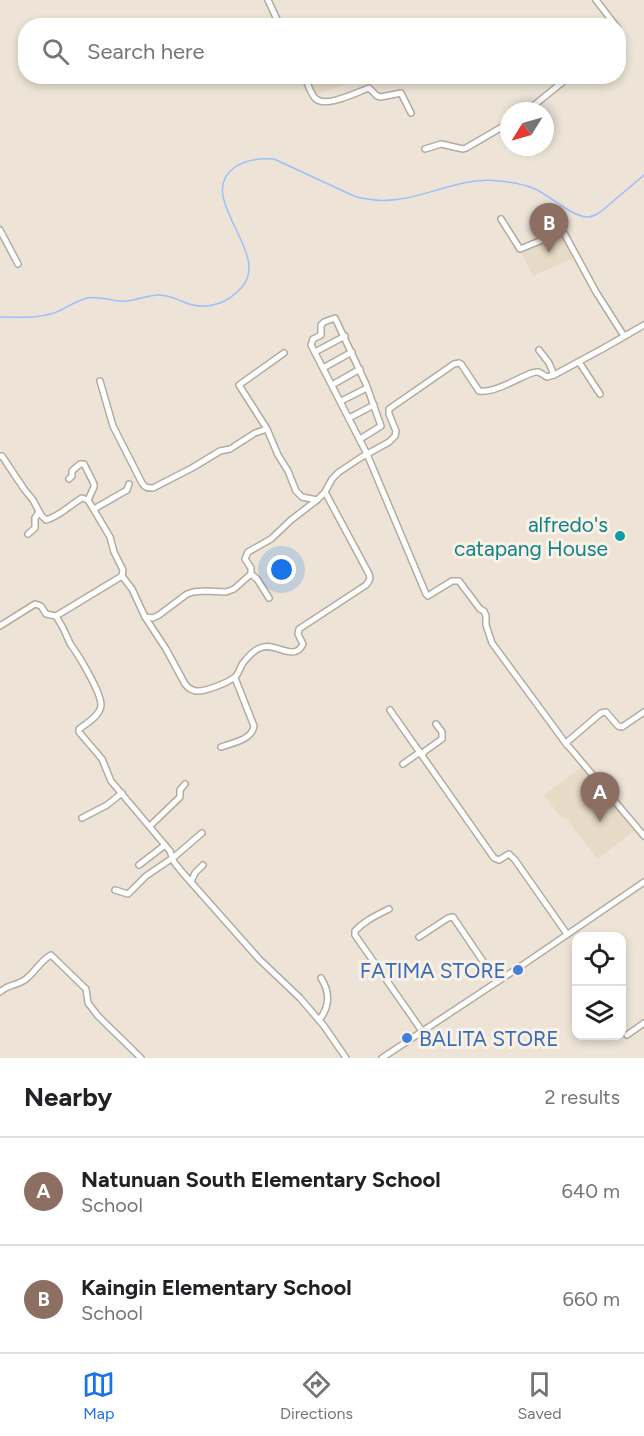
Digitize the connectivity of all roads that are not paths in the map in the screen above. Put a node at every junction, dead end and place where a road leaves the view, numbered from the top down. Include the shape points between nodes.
1 (268, 0) edge
2 (596, 0) edge
3 (276, 18) edge
4 (610, 18) edge
5 (308, 84) edge
6 (560, 84) edge
7 (538, 102) edge
8 (411, 113) dead end
9 (500, 128) edge
10 (425, 149) dead end
11 (501, 219) dead end
12 (0, 230) edge
13 (18, 264) dead end
14 (642, 326) edge
15 (644, 333) edge
16 (345, 336) junction
17 (624, 336) junction
18 (539, 350) dead end
19 (315, 352) junction
20 (352, 352) junction
21 (284, 353) dead end
22 (579, 362) junction
23 (323, 368) junction
24 (360, 369) junction
25 (554, 375) junction
26 (100, 381) dead end
27 (332, 385) junction
28 (367, 388) junction
29 (600, 394) dead end
30 (340, 401) junction
31 (374, 405) junction
32 (349, 418) junction
33 (267, 429) junction
34 (360, 439) junction
35 (1, 454) edge
36 (367, 454) junction
37 (69, 479) dead end
38 (129, 484) dead end
39 (325, 492) junction
40 (88, 500) junction
41 (317, 500) junction
42 (94, 509) junction
43 (39, 512) junction
44 (28, 534) dead end
45 (251, 574) junction
46 (122, 576) junction
47 (269, 598) dead end
48 (56, 616) junction
49 (146, 617) junction
50 (0, 626) edge
51 (235, 678) junction
52 (390, 710) dead end
53 (644, 712) edge
54 (436, 724) dead end
55 (567, 745) junction
56 (221, 747) dead end
57 (421, 754) junction
58 (403, 764) dead end
59 (185, 784) dead end
60 (122, 793) junction
61 (82, 818) dead end
62 (150, 826) junction
63 (202, 833) dead end
64 (644, 836) edge
65 (165, 845) junction
66 (174, 857) junction
67 (139, 865) dead end
68 (203, 865) dead end
69 (191, 882) junction
70 (644, 882) edge
71 (115, 890) dead end
72 (389, 909) dead end
73 (567, 934) junction
74 (419, 937) dead end
75 (321, 978) dead end
76 (497, 982) junction
77 (0, 992) edge
78 (319, 1020) junction
79 (644, 1023) edge
80 (422, 1031) junction
81 (627, 1035) dead end
82 (141, 1058) edge
83 (346, 1058) edge
84 (382, 1058) edge

1 - 3 street
2 - 4 street
5 - 8 street via 314,97 322,102 369,88 379,97 401,93
6 - 7 street
9 - 10 street via 463,149 441,144
11 - 17 street via 519,249 564,233
12 - 13 street
14 - 15 street
14 - 17 street
16 - 19 street
16 - 19 street via 335,318 324,322 321,335 311,345
16 - 20 street
17 - 22 street
18 - 25 street
19 - 23 street
20 - 23 street
20 - 24 street
21 - 33 street via 239,385
22 - 25 street
22 - 29 street
23 - 27 street
24 - 27 street
24 - 28 street
25 - 36 street via 547,377 534,372 482,392 461,364 456,363 389,408 395,436
26 - 33 street via 113,426 148,488
27 - 30 street
28 - 30 street
28 - 31 street
30 - 32 street
31 - 32 street
31 - 34 street via 381,426
32 - 34 street
33 - 41 street via 296,491 302,497
34 - 36 street
35 - 43 street
36 - 39 street via 335,475
36 - 55 street via 426,594 459,581 484,611 492,643
37 - 40 street via 72,471 84,464 94,484
38 - 42 street via 127,490
39 - 41 street
39 - 51 street via 369,574 369,582 299,628 303,644 298,652 260,648 248,657
40 - 42 street
40 - 43 street via 82,498 46,520
41 - 45 street via 248,552 245,559
42 - 46 street via 110,537
43 - 44 street
45 - 47 street
45 - 49 street via 231,591 193,592 159,615
46 - 48 street
46 - 49 street
48 - 50 street via 46,614 34,604
48 - 60 street via 97,689 101,705 79,732 102,759 111,781
49 - 51 street via 189,688 208,689
51 - 56 street via 254,731
52 - 57 street
53 - 55 street via 622,728 606,712 601,713
54 - 57 street via 442,739
55 - 64 street
57 - 58 street
57 - 73 street via 494,858 509,855 515,860
59 - 62 street via 180,797
60 - 61 street
60 - 62 street
62 - 65 street
63 - 66 street
65 - 66 street
65 - 67 street
66 - 69 street
66 - 71 street via 128,894
68 - 69 street
69 - 78 street
70 - 73 street
72 - 80 street via 356,929 356,935
73 - 76 street
74 - 76 street via 453,917
75 - 78 street via 328,1000
76 - 80 street
77 - 82 street via 26,979 51,955 86,989 88,1003 98,1016
78 - 83 street
79 - 81 street
80 - 84 street

